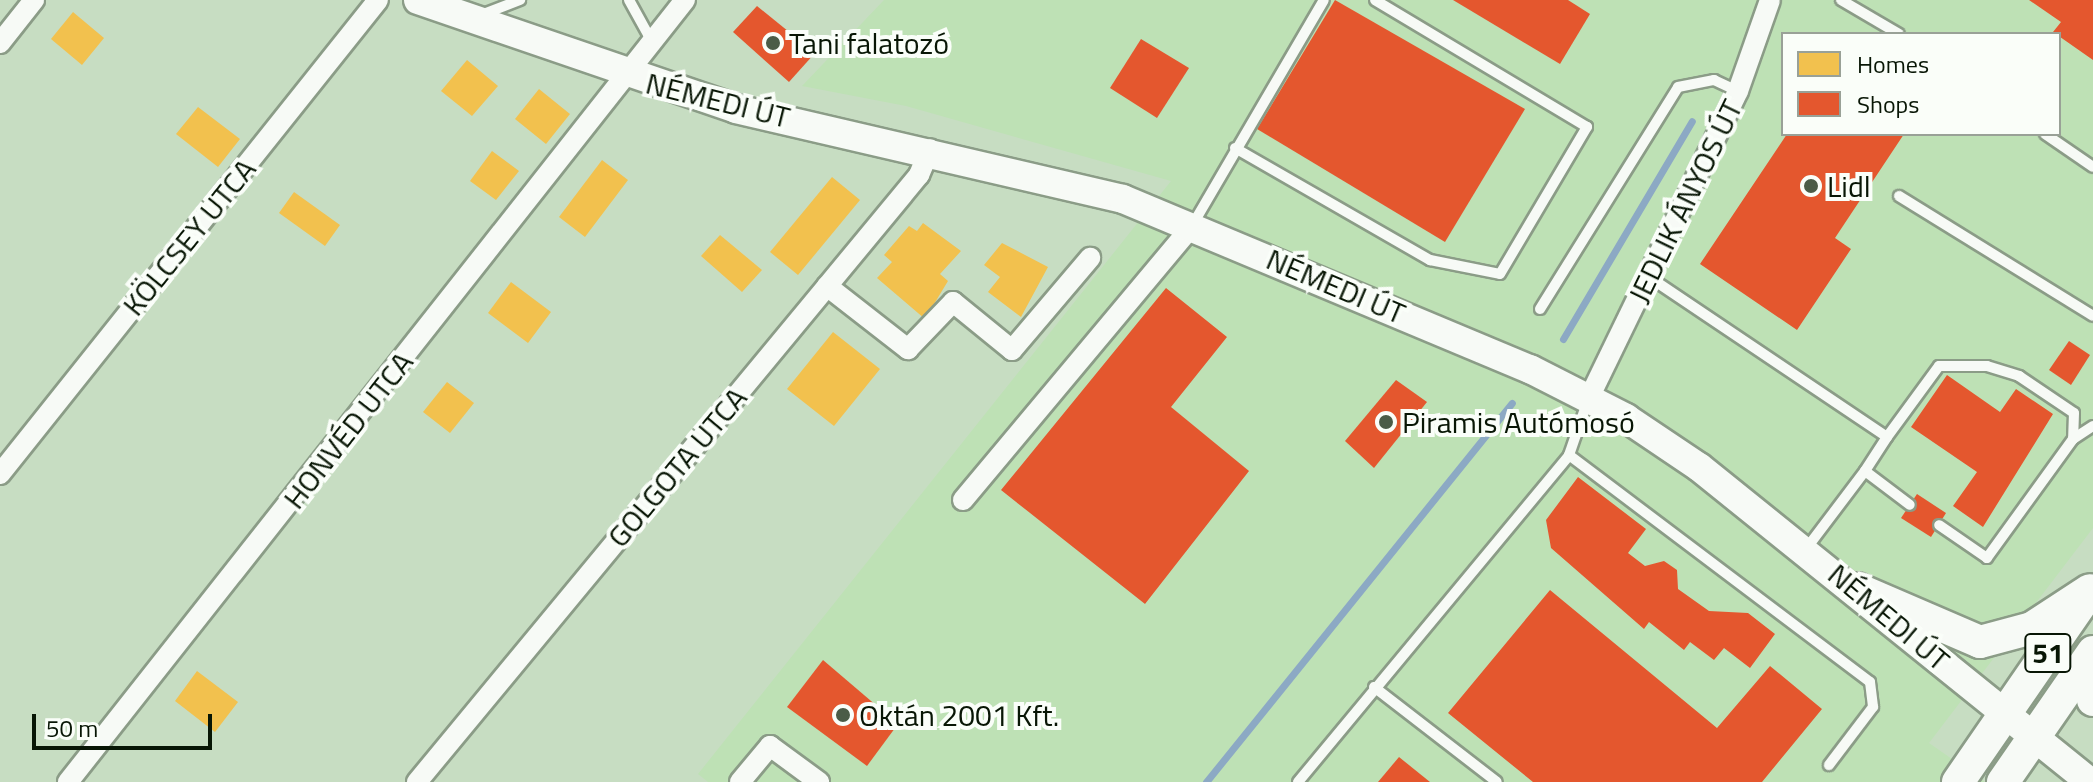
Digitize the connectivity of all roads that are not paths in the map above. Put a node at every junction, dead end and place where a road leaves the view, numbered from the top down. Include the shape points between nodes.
1 (34, 0) edge
2 (378, 0) edge
3 (418, 0) edge
4 (520, 0) edge
5 (629, 0) edge
6 (685, 0) edge
7 (1324, 0) edge
8 (1375, 0) edge
9 (1770, 0) edge
10 (1841, 0) edge
11 (470, 20) junction
12 (1896, 32) edge
13 (650, 38) junction
14 (0, 43) edge
15 (625, 76) junction
16 (1738, 91) junction
17 (2048, 136) edge
18 (1235, 148) junction
19 (930, 149) junction
20 (2093, 167) edge
21 (1899, 196) dead end
22 (1192, 226) junction
23 (1090, 258) dead end
24 (1652, 279) junction
25 (827, 286) junction
26 (1540, 309) dead end
27 (2093, 316) edge
28 (1589, 398) junction
29 (2093, 426) edge
30 (1887, 437) junction
31 (2073, 439) junction
32 (1569, 455) junction
33 (1865, 471) junction
34 (0, 474) edge
35 (963, 500) dead end
36 (1910, 505) dead end
37 (1939, 525) dead end
38 (1806, 549) junction
39 (2092, 588) edge
40 (1857, 589) junction
41 (2093, 652) edge
42 (1374, 687) junction
43 (2093, 691) edge
44 (2093, 700) edge
45 (2005, 715) junction
46 (2034, 737) junction
47 (1829, 765) dead end
48 (68, 782) edge
49 (417, 782) edge
50 (740, 782) edge
51 (819, 782) edge
52 (1298, 782) edge
53 (1497, 782) edge
54 (1958, 782) edge
55 (2003, 782) edge
56 (2090, 782) edge

1 - 14 street
2 - 34 street, KÖLCSEY UTCA
3 - 11 main road, NÉMEDI ÚT
4 - 11 lane
5 - 13 lane, NÉMEDI ÚT
6 - 13 street, HONVÉD UTCA
7 - 18 lane
8 - 18 lane via 1587,127 1500,274 1430,260
9 - 16 street, JEDLIK ÁNYOS ÚT
10 - 12 lane
11 - 15 main road, NÉMEDI ÚT
13 - 15 street, HONVÉD UTCA
15 - 19 main road, NÉMEDI ÚT via 736,109
15 - 48 street, HONVÉD UTCA
16 - 24 street, JEDLIK ÁNYOS ÚT
16 - 26 lane via 1714,80 1678,87
17 - 20 lane
18 - 22 lane
19 - 22 main road, NÉMEDI ÚT via 1123,199
19 - 25 street, GOLGOTA UTCA via 919,175
21 - 27 lane
22 - 28 main road, NÉMEDI ÚT
22 - 35 street
23 - 25 street via 1012,350 953,302 908,349
24 - 28 street, JEDLIK ÁNYOS ÚT
24 - 30 lane
25 - 49 street, GOLGOTA UTCA
28 - 32 lane
28 - 38 main road, NÉMEDI ÚT via 1667,444
29 - 31 lane
30 - 31 lane via 1939,366 1987,366 2019,376 2074,413
30 - 33 lane
31 - 37 lane via 1987,558
32 - 42 lane
32 - 47 lane via 1870,682 1873,707
33 - 36 lane
33 - 38 lane
38 - 40 main road, NÉMEDI ÚT
39 - 40 main road via 2032,628 1980,642
39 - 45 main road, 51
40 - 45 main road, NÉMEDI ÚT
41 - 46 main road, 51
42 - 52 lane
42 - 53 lane
43 - 44 main road
45 - 46 main road, NÉMEDI ÚT
45 - 54 main road, 51
46 - 55 main road, 51
46 - 56 main road, NÉMEDI ÚT
50 - 51 street via 770,746

